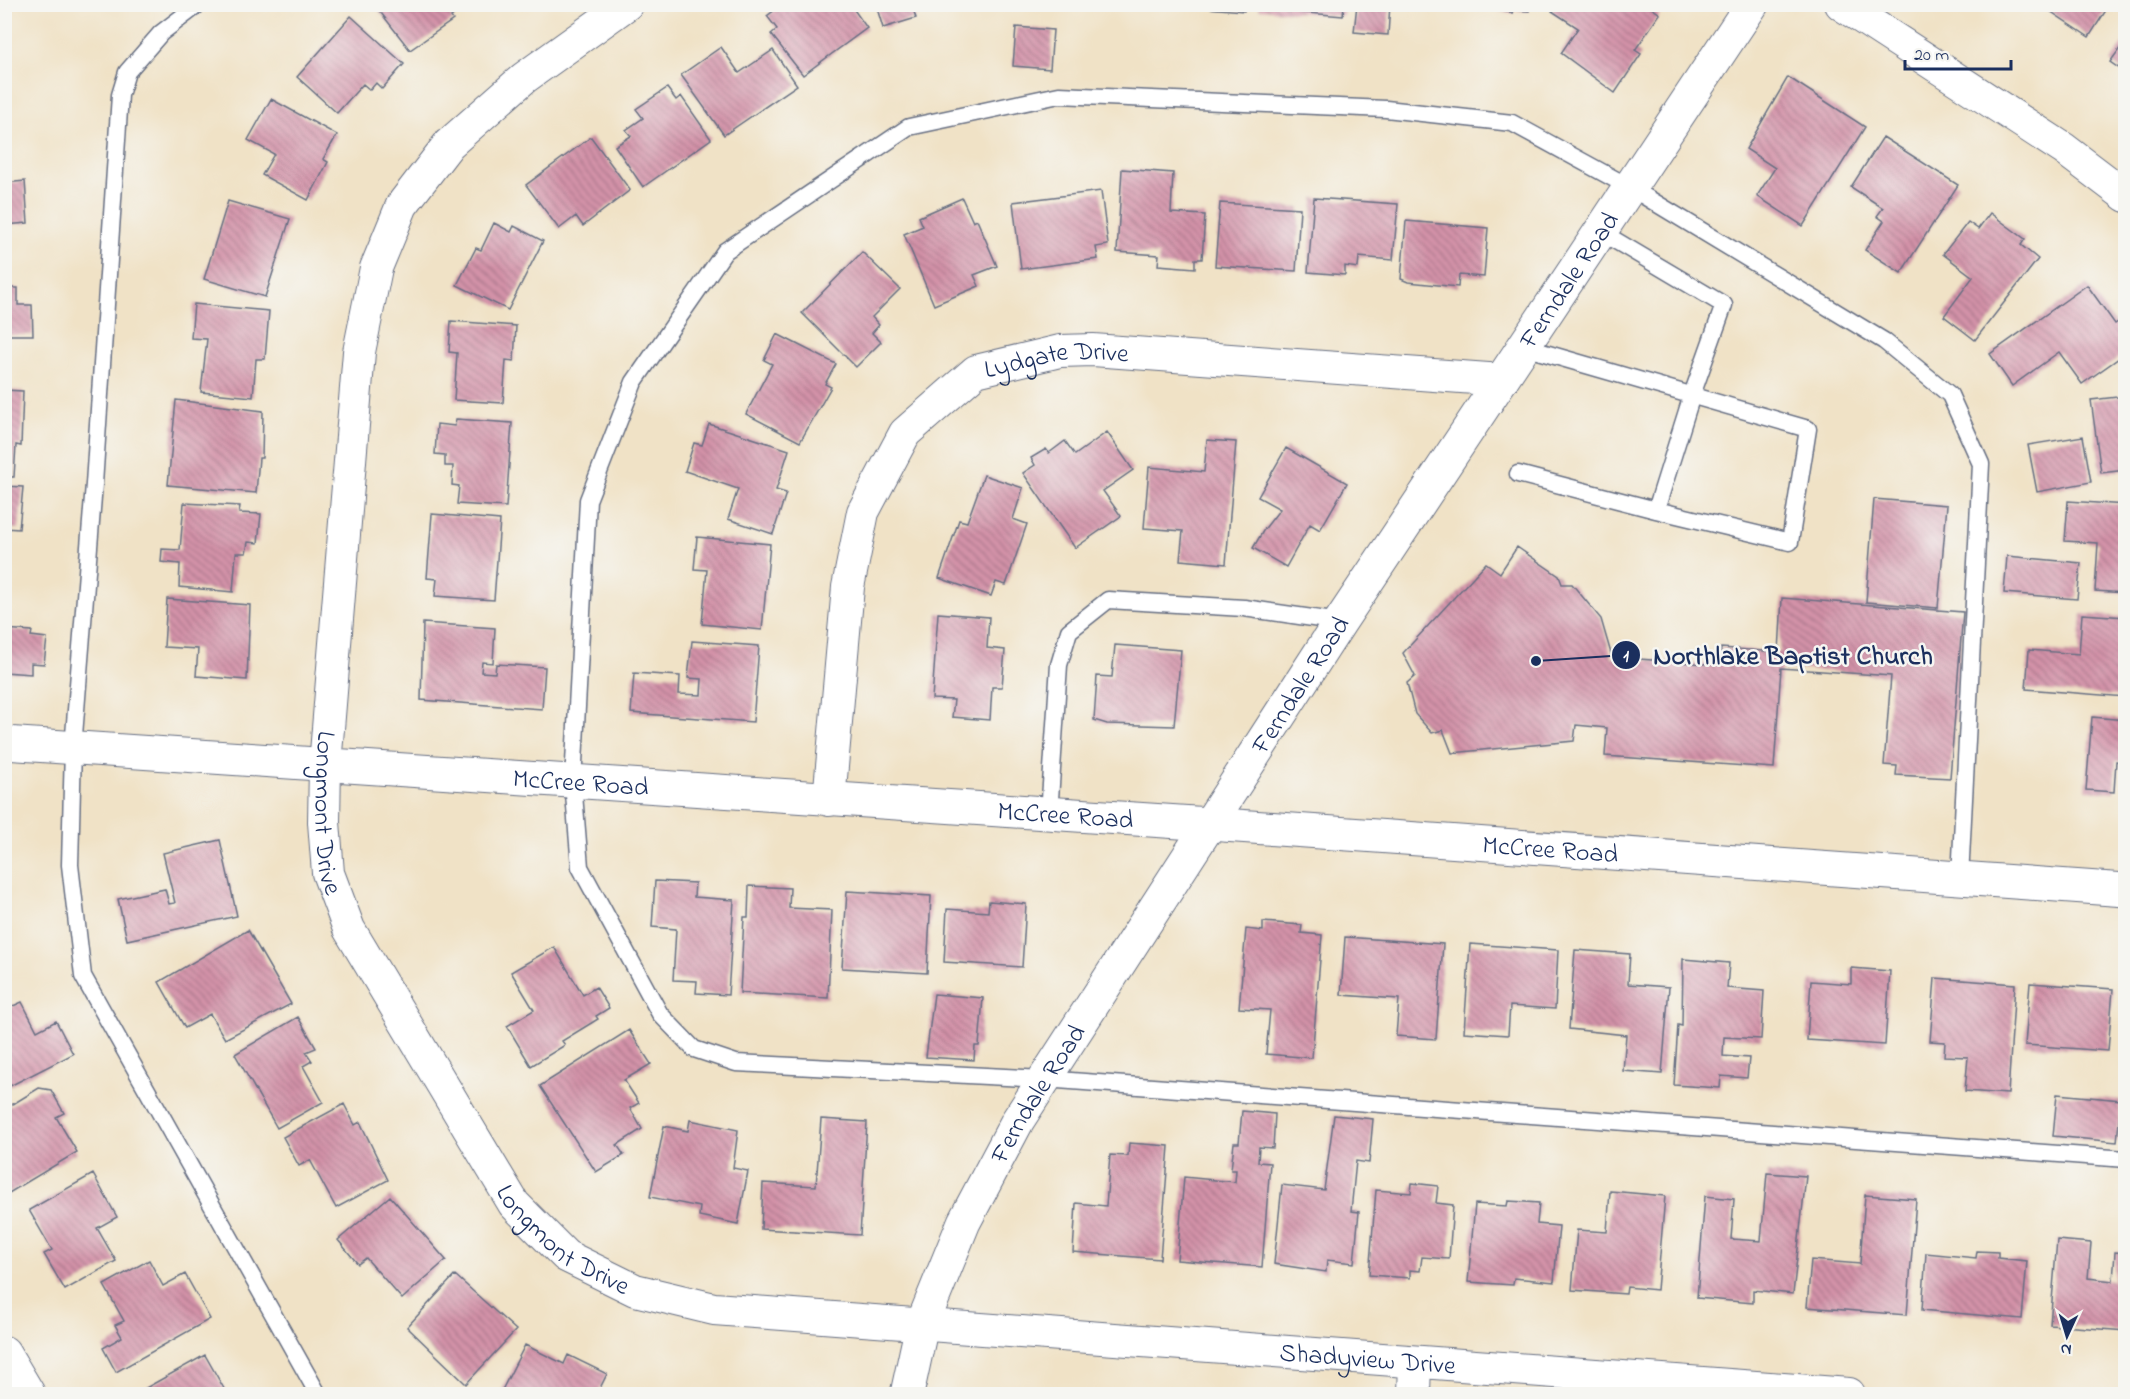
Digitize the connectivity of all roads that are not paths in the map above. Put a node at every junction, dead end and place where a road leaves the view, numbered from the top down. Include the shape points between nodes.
1 (199, 4) edge
2 (627, 4) edge
3 (1752, 4) edge
4 (1841, 4) edge
5 (1631, 188) junction
6 (2126, 196) edge
7 (1601, 232) junction
8 (1524, 347) junction
9 (1502, 380) junction
10 (1692, 395) junction
11 (1518, 474) dead end
12 (1656, 510) junction
13 (1340, 622) junction
14 (4, 743) edge
15 (73, 748) junction
16 (325, 765) junction
17 (573, 782) junction
18 (829, 800) junction
19 (1049, 814) junction
20 (1209, 824) junction
21 (1960, 878) junction
22 (2126, 890) edge
23 (1044, 1079) junction
24 (2126, 1159) edge
25 (922, 1325) junction
26 (4, 1352) edge
27 (1415, 1362) junction
28 (29, 1395) edge
29 (318, 1395) edge
30 (907, 1395) edge
31 (1413, 1395) edge
32 (1849, 1395) edge

1 - 15 lane via 161,33 127,72 120,95
2 - 16 street, Longmont Drive via 524,78 449,144 402,205 376,268 359,352
3 - 5 street, Ferndale Road
4 - 6 street via 2064,149
5 - 7 street, Ferndale Road
5 - 17 lane via 1512,123 1386,109 1059,95 909,127 725,251 634,382 588,500
5 - 21 lane via 1884,341 1950,395 1981,464
7 - 8 street, Ferndale Road
7 - 10 lane via 1724,305
8 - 9 street, Ferndale Road
8 - 10 lane
9 - 13 street, Ferndale Road
9 - 18 street, Lydgate Drive via 1093,350 1060,351 976,371 904,433 863,512 848,587
10 - 12 lane
10 - 12 lane via 1808,429 1790,542
11 - 12 lane
13 - 19 lane via 1244,608 1108,600 1069,631 1059,665
13 - 20 street, Ferndale Road
14 - 15 street, McCree Road
15 - 16 street, McCree Road
15 - 29 lane via 70,865 83,976
16 - 17 street, McCree Road
16 - 25 street, Longmont Drive via 328,873 349,929 514,1204 566,1256 635,1290 714,1309
17 - 18 street, McCree Road
17 - 23 lane via 579,867 660,1014 694,1049 736,1063
18 - 19 street, McCree Road
19 - 20 street, McCree Road
20 - 21 street, McCree Road
20 - 23 street, Ferndale Road
21 - 22 street, McCree Road
23 - 24 lane
23 - 25 street, Ferndale Road via 964,1222
25 - 27 street, Shadyview Drive
25 - 30 street, Ferndale Road
26 - 28 street
27 - 31 street
27 - 32 street, Shadyview Drive

